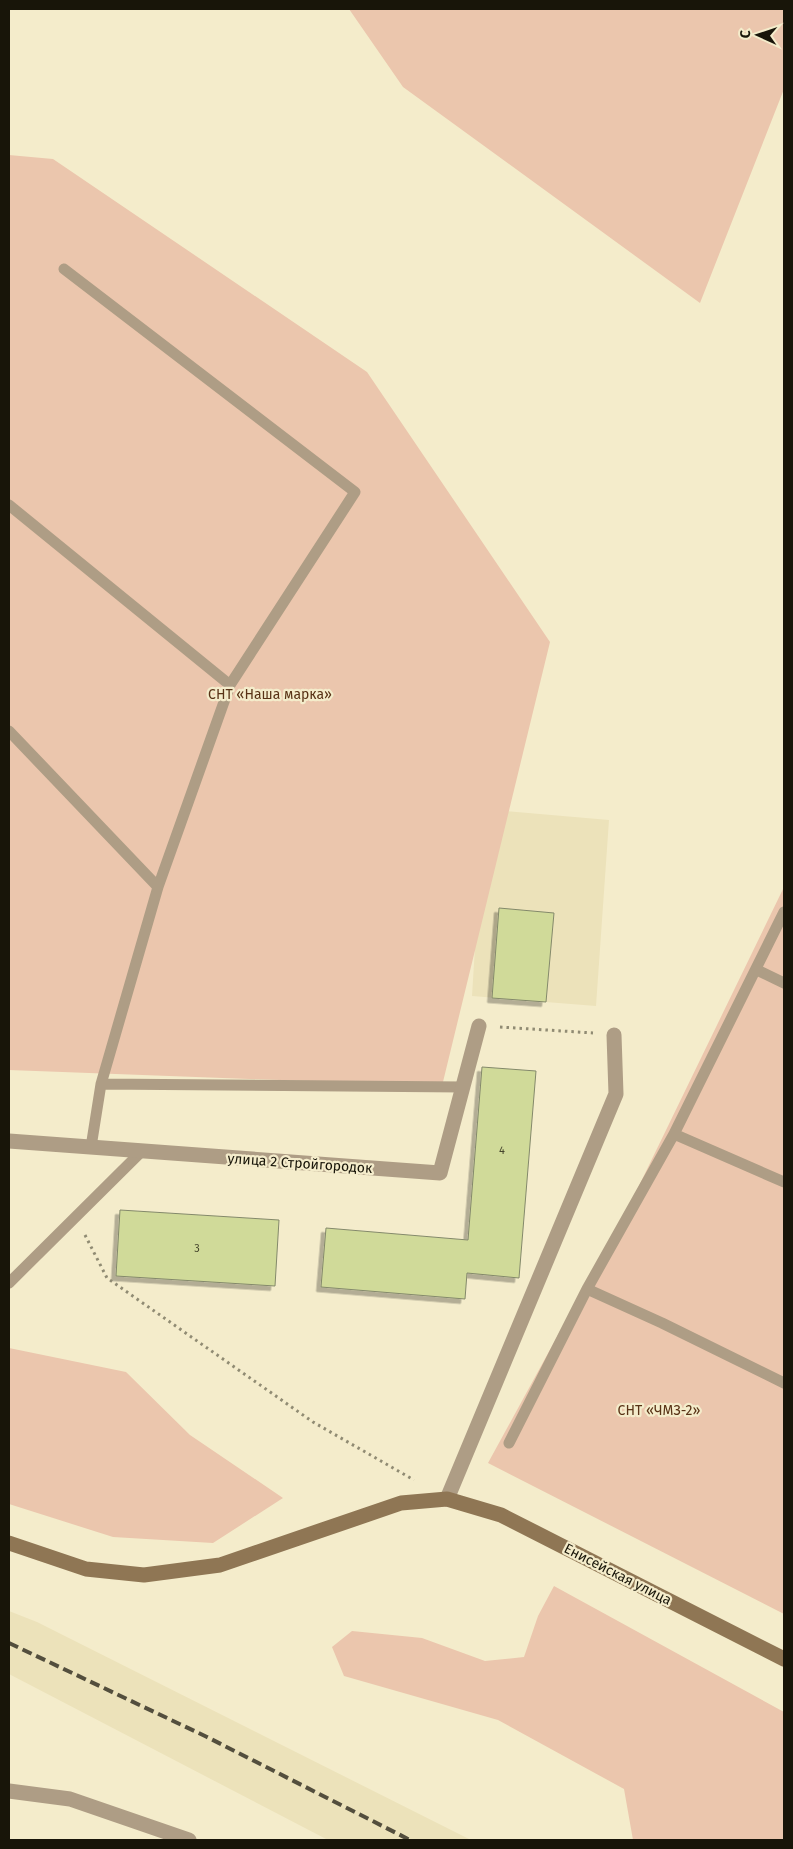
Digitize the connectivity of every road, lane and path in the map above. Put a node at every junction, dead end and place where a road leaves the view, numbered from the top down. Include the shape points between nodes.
1 (64, 269) dead end
2 (9, 505) edge
3 (230, 685) junction
4 (9, 731) edge
5 (158, 887) junction
6 (784, 912) edge
7 (756, 970) junction
8 (784, 983) edge
9 (479, 1026) joint
10 (614, 1035) joint
11 (101, 1084) junction
12 (462, 1087) junction
13 (674, 1134) junction
14 (9, 1141) edge
15 (91, 1147) junction
16 (142, 1151) junction
17 (784, 1182) edge
18 (76, 1216) junction
19 (9, 1283) edge
20 (587, 1290) junction
21 (784, 1383) edge
22 (509, 1443) dead end
23 (447, 1499) junction
24 (9, 1544) edge
25 (784, 1659) edge
26 (9, 1791) edge
27 (189, 1840) edge

1 - 3 lane via 355,492
2 - 3 lane
3 - 5 lane
4 - 5 lane
5 - 11 lane
6 - 7 lane
7 - 8 lane
7 - 13 lane
9 - 10 path
9 - 12 street, улица 2 Стройгородок
10 - 23 street via 616,1094
11 - 12 lane
11 - 15 lane
12 - 16 street, улица 2 Стройгородок via 440,1173
13 - 17 lane
13 - 20 lane
14 - 15 street, улица 2 Стройгородок
15 - 16 street, улица 2 Стройгородок
16 - 18 lane
18 - 19 lane
18 - 23 path via 107,1278 313,1422
20 - 21 lane
20 - 22 lane
23 - 24 street via 401,1502 220,1565 144,1575 86,1569
23 - 25 street, Енисейская улица via 501,1515
26 - 27 street via 70,1799

